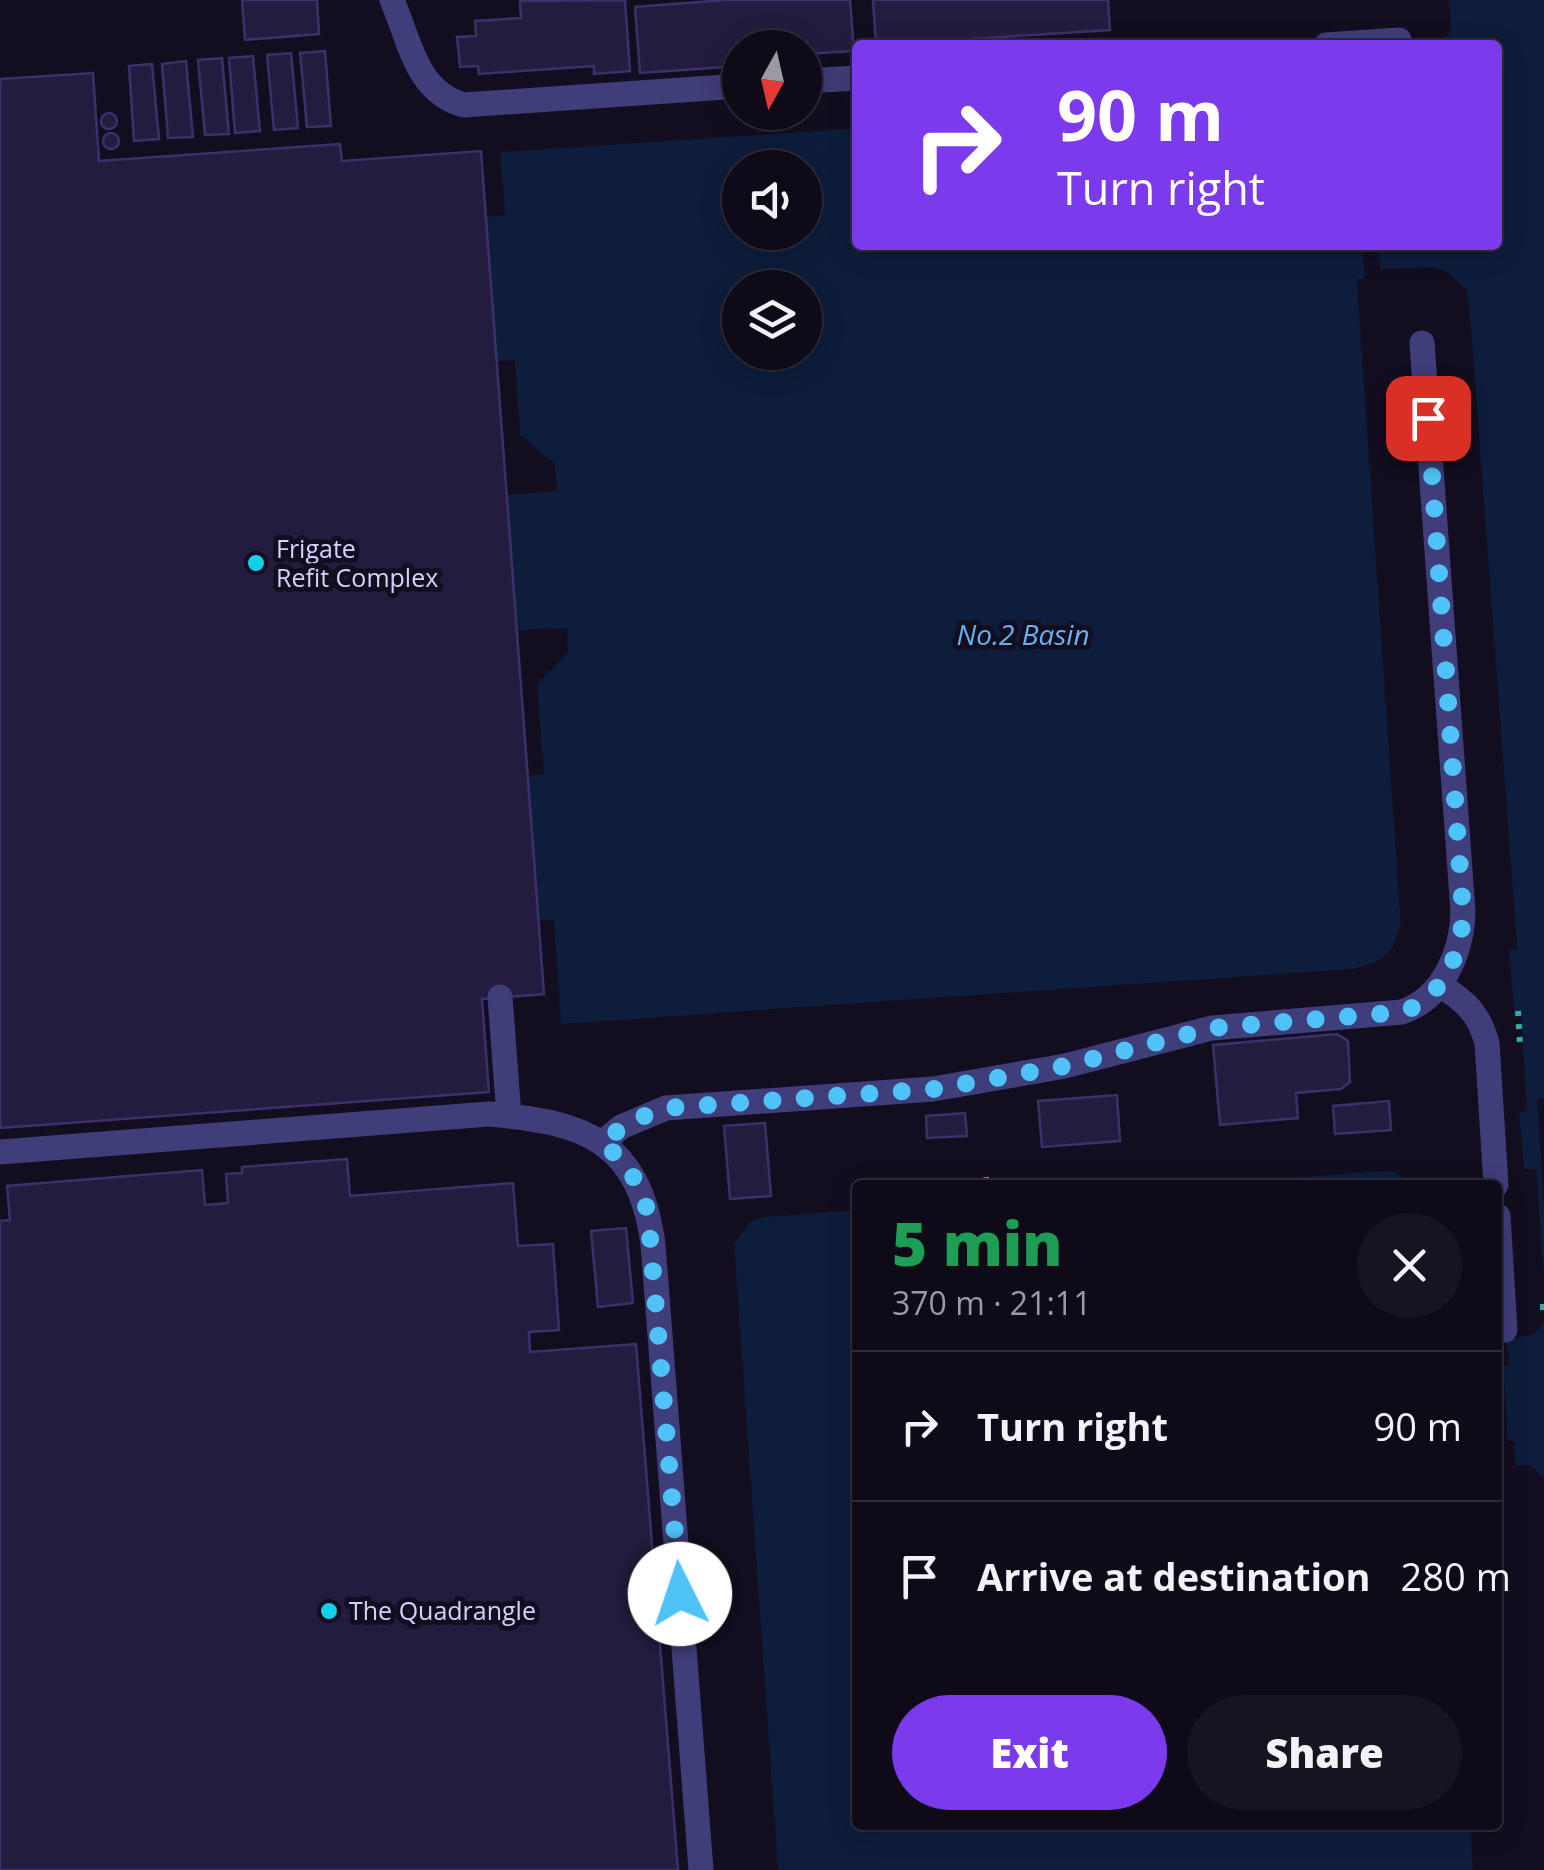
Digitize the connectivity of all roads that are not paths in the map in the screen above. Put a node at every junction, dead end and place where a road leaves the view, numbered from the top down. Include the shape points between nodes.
1 (392, 0) edge
2 (852, 78) edge
3 (822, 81) edge
4 (722, 87) edge
5 (1422, 343) dead end
6 (1440, 985) junction
7 (500, 997) dead end
8 (508, 1116) junction
9 (602, 1143) junction
10 (0, 1152) edge
11 (1496, 1180) edge
12 (1502, 1292) edge
13 (1504, 1330) dead end
14 (701, 1870) edge

1 - 4 lane via 430,87 451,101
2 - 3 lane
5 - 6 lane via 1463,912 1460,939
6 - 9 lane via 1418,1007 1402,1012 1212,1028 993,1080 666,1108
6 - 11 lane via 1475,1011 1483,1026
7 - 8 lane
8 - 9 lane
8 - 10 lane
9 - 14 lane via 641,1188 651,1228
12 - 13 lane

